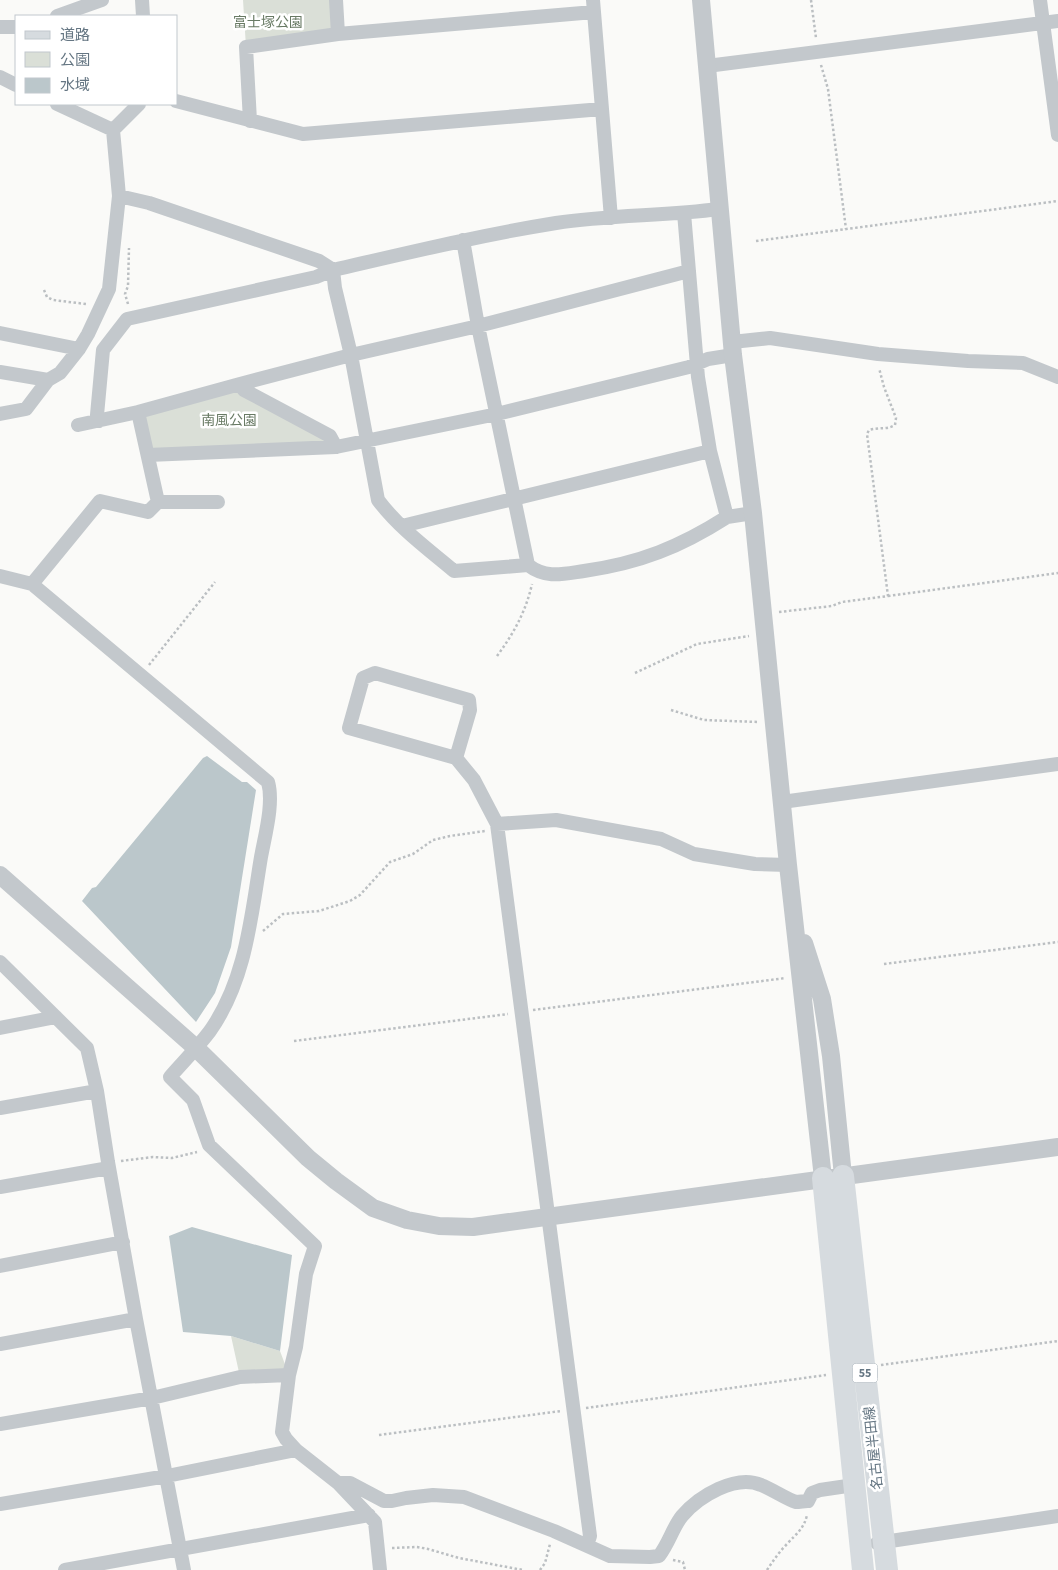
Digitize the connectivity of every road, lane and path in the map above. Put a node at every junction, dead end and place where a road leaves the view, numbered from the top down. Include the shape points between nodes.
1 (102, 0) edge
2 (142, 0) edge
3 (336, 0) edge
4 (701, 0) edge
5 (811, 0) edge
6 (1040, 0) edge
7 (593, 6) edge
8 (60, 15) edge
9 (143, 15) edge
10 (1058, 21) edge
11 (1043, 23) junction
12 (0, 27) edge
13 (15, 27) edge
14 (338, 34) junction
15 (817, 52) junction
16 (707, 66) junction
17 (0, 78) edge
18 (15, 85) edge
19 (178, 102) edge
20 (59, 105) edge
21 (138, 105) edge
22 (602, 110) junction
23 (250, 121) junction
24 (113, 130) junction
25 (1058, 135) edge
26 (119, 196) junction
27 (1058, 201) edge
28 (719, 209) junction
29 (684, 213) junction
30 (611, 218) junction
31 (846, 229) junction
32 (463, 240) junction
33 (129, 241) dead end
34 (756, 241) dead end
35 (333, 270) junction
36 (689, 271) junction
37 (44, 290) dead end
38 (101, 306) junction
39 (131, 318) junction
40 (478, 326) junction
41 (0, 333) edge
42 (79, 348) junction
43 (733, 348) junction
44 (878, 354) junction
45 (351, 355) junction
46 (698, 363) junction
47 (0, 372) edge
48 (1058, 377) edge
49 (48, 380) junction
50 (240, 384) junction
51 (138, 412) junction
52 (0, 414) edge
53 (497, 414) junction
54 (99, 421) junction
55 (78, 425) dead end
56 (368, 442) junction
57 (336, 447) junction
58 (710, 451) junction
59 (148, 455) junction
60 (514, 498) junction
61 (158, 502) junction
62 (218, 502) dead end
63 (752, 513) junction
64 (727, 517) junction
65 (402, 526) junction
66 (531, 568) junction
67 (1058, 574) edge
68 (0, 576) edge
69 (215, 582) dead end
70 (32, 584) junction
71 (888, 596) junction
72 (763, 614) junction
73 (765, 634) junction
74 (497, 656) dead end
75 (635, 673) dead end
76 (141, 675) junction
77 (671, 710) dead end
78 (774, 723) junction
79 (456, 758) junction
80 (1058, 764) edge
81 (782, 802) junction
82 (497, 824) junction
83 (788, 872) junction
84 (0, 875) edge
85 (1058, 942) edge
86 (247, 943) junction
87 (0, 962) edge
88 (884, 964) dead end
89 (800, 976) junction
90 (522, 1012) junction
91 (56, 1017) junction
92 (0, 1028) edge
93 (294, 1041) dead end
94 (196, 1048) junction
95 (97, 1091) junction
96 (0, 1108) edge
97 (209, 1145) junction
98 (1058, 1147) edge
99 (108, 1165) junction
100 (833, 1177) junction
101 (0, 1187) edge
102 (549, 1218) junction
103 (123, 1242) junction
104 (0, 1266) edge
105 (136, 1319) junction
106 (1058, 1341) edge
107 (0, 1344) edge
108 (864, 1367) junction
109 (843, 1373) junction
110 (289, 1374) junction
111 (152, 1398) junction
112 (574, 1409) junction
113 (0, 1424) edge
114 (379, 1435) dead end
115 (296, 1450) junction
116 (167, 1476) junction
117 (338, 1483) junction
118 (854, 1485) junction
119 (808, 1501) junction
120 (0, 1504) edge
121 (369, 1515) junction
122 (1058, 1516) edge
123 (554, 1531) junction
124 (884, 1542) junction
125 (861, 1544) junction
126 (587, 1545) junction
127 (387, 1546) dead end
128 (181, 1549) junction
129 (662, 1553) junction
130 (65, 1570) edge
131 (184, 1570) edge
132 (380, 1570) edge
133 (523, 1570) edge
134 (540, 1570) edge
135 (685, 1570) edge
136 (767, 1570) edge
137 (863, 1570) edge
138 (887, 1570) edge

1 - 8 street
2 - 9 street
3 - 14 street
4 - 16 street
5 - 15 path
6 - 11 street
7 - 14 street
7 - 22 street
10 - 11 street
11 - 15 street
11 - 25 street
12 - 13 street
14 - 23 street via 246,47
15 - 16 street
15 - 31 path via 827,79
16 - 28 street
17 - 18 street
19 - 23 street
20 - 24 street
21 - 24 street
22 - 23 street via 303,134
22 - 30 street
24 - 26 street
26 - 35 street via 150,203 319,261
26 - 38 street via 109,289
27 - 31 path
28 - 29 street
28 - 43 street
29 - 30 street
29 - 36 street
30 - 32 street via 557,223
31 - 34 path
32 - 35 street
32 - 40 street
33 - 39 path via 126,294
35 - 39 street via 316,277
35 - 45 street
36 - 40 street
36 - 46 street
37 - 38 path via 46,297 53,300
38 - 42 street
39 - 54 street via 103,350
40 - 45 street
40 - 53 street
41 - 42 street
42 - 49 street via 60,373
43 - 44 street via 770,338
43 - 46 street
43 - 63 street
44 - 48 street via 1023,363
44 - 71 path via 878,368 896,418 889,429 873,429 868,434
45 - 50 street
45 - 56 street
46 - 53 street
46 - 58 street
47 - 49 street
49 - 52 street via 26,408
50 - 51 street
50 - 57 street via 244,390 330,436
51 - 54 street
51 - 59 street
53 - 56 street
53 - 60 street
54 - 55 street
56 - 57 street
56 - 65 street via 378,500
57 - 59 street
58 - 60 street
58 - 64 street
59 - 61 street
60 - 65 street
60 - 66 street
61 - 62 street
61 - 70 street via 148,512 100,501
63 - 64 street
63 - 72 street
64 - 66 street via 698,536 634,562 553,576
65 - 66 street via 454,571
66 - 74 path via 530,589 522,618
67 - 71 path
68 - 70 street
69 - 76 path
70 - 76 street
71 - 72 path
72 - 73 street
73 - 75 path via 697,644
73 - 78 street
76 - 86 street via 268,782 270,802
77 - 78 path via 712,721
78 - 81 street
79 - 79 street via 470,710 469,700 376,673 363,678 349,728
79 - 82 street via 474,780
80 - 81 street
81 - 83 street
82 - 83 street via 556,820 661,839 694,854
82 - 86 path via 487,830 433,840 413,854 390,862 360,895 350,901 319,911 283,914
82 - 90 street
83 - 89 street
83 - 100 street via 822,999 831,1056
84 - 94 street
85 - 88 path
86 - 94 street via 238,979 210,1030
87 - 91 street
89 - 90 path
89 - 100 street
90 - 93 path
90 - 102 street
91 - 92 street
91 - 95 street via 87,1048
94 - 97 street via 170,1077 193,1100
94 - 102 street via 308,1158 373,1208 407,1220 439,1226 473,1227
95 - 96 street
95 - 99 street
97 - 99 path via 182,1157 138,1158
97 - 110 street via 315,1246 306,1274
98 - 100 street
99 - 101 street
99 - 103 street
100 - 102 street
100 - 108 main road, 名古屋半田線 / 55
100 - 109 main road, 名古屋半田線 / 55
102 - 112 street
103 - 104 street
103 - 105 street
105 - 107 street
105 - 111 street
106 - 108 path
108 - 124 main road, 名古屋半田線 / 55
109 - 112 path
109 - 118 main road, 名古屋半田線 / 55
110 - 111 street via 240,1377
110 - 115 street via 282,1432
111 - 113 street
111 - 116 street
112 - 114 path
112 - 126 street via 590,1536
115 - 116 street
115 - 117 street
116 - 120 street
116 - 128 street
117 - 121 street
117 - 123 street via 350,1483 384,1501 433,1494 464,1497
118 - 119 street via 820,1490 812,1493
118 - 125 main road, 名古屋半田線 / 55
119 - 129 street via 797,1502 754,1482 729,1484 708,1495 683,1515
119 - 136 path via 807,1518 802,1528
121 - 128 street
121 - 132 street via 375,1522
122 - 124 street
123 - 126 street
123 - 134 path
124 - 125 street
124 - 138 main road, 名古屋半田線 / 55
125 - 137 main road, 名古屋半田線 / 55
126 - 129 street via 610,1556 650,1557
127 - 133 path via 417,1547
128 - 130 street
128 - 131 street
129 - 135 path via 666,1558 683,1562

